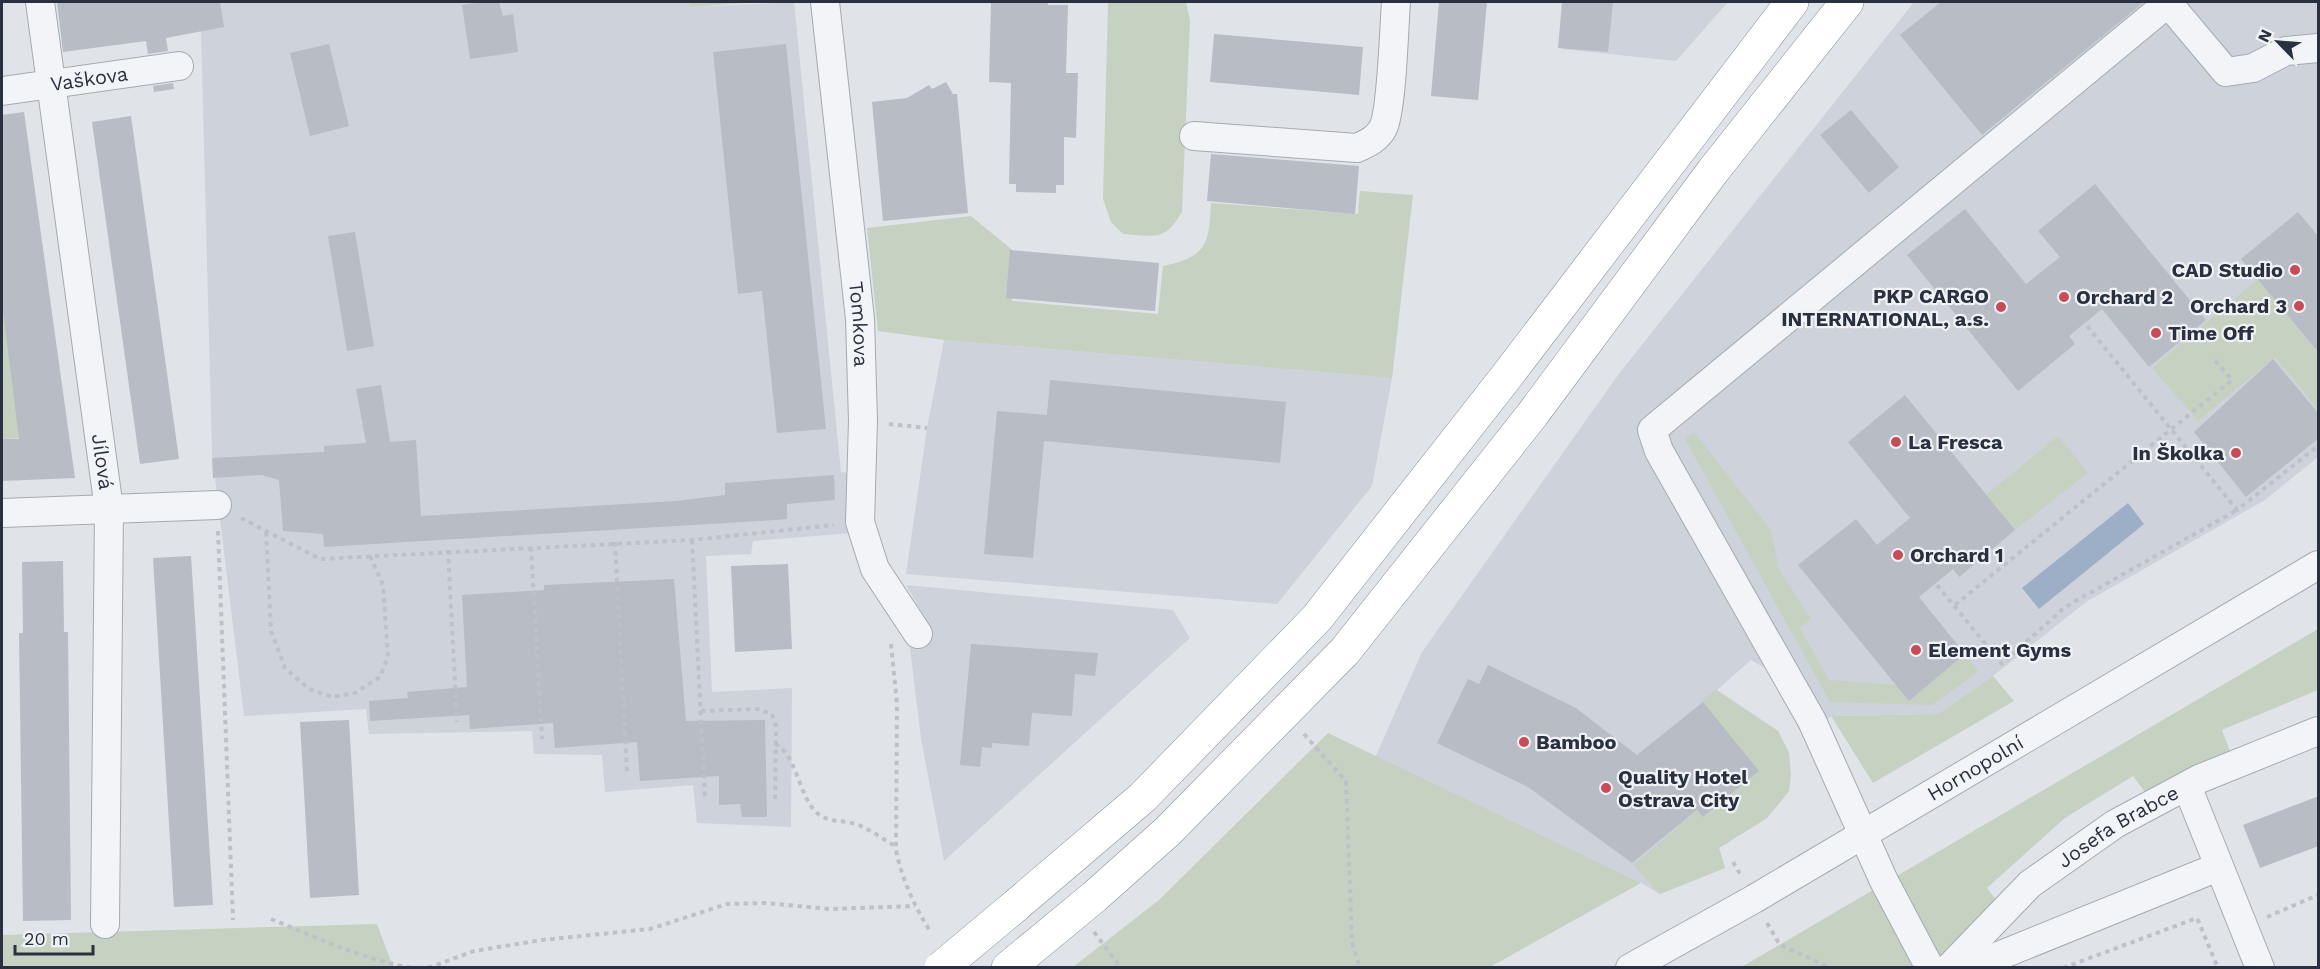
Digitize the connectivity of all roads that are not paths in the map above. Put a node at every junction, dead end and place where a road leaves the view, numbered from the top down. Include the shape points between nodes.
1 (40, 2) edge
2 (825, 2) edge
3 (1396, 2) edge
4 (1792, 2) edge
5 (1847, 2) edge
6 (2319, 48) edge
7 (179, 66) dead end
8 (52, 85) junction
9 (2, 91) edge
10 (1194, 135) dead end
11 (217, 505) road end
12 (109, 509) junction
13 (2, 513) edge
14 (2319, 565) edge
15 (918, 634) dead end
16 (2319, 731) edge
17 (2187, 786) junction
18 (1864, 833) junction
19 (2218, 867) junction
20 (105, 924) dead end
21 (1020, 958) edge
22 (941, 968) edge
23 (1630, 968) edge
24 (1930, 968) edge
25 (1949, 968) edge
26 (1969, 968) edge
27 (2260, 968) edge

1 - 8 street, Jílová
2 - 15 street, Tomkova via 860,319 860,522 875,569
3 - 10 street via 1388,105 1383,127 1372,141 1358,148
4 - 22 highway, bridge via 1317,618 1143,797
5 - 21 highway via 1713,171 1532,415 1345,651 1168,831
6 - 18 street via 2286,51 2253,68 2226,72 2168,3 1652,430 1659,451 1812,721
7 - 8 street, Vaškova
8 - 9 street, Vaškova
8 - 12 street, Jílová
11 - 12 street
12 - 13 street
12 - 20 street, Jílová
14 - 18 street, Hornopolní
16 - 17 street, Josefa Brabce
17 - 19 street
17 - 25 street, Josefa Brabce via 2115,824 2030,884
18 - 23 street, Hornopolní
18 - 24 street via 1884,881
19 - 26 street
19 - 27 street

